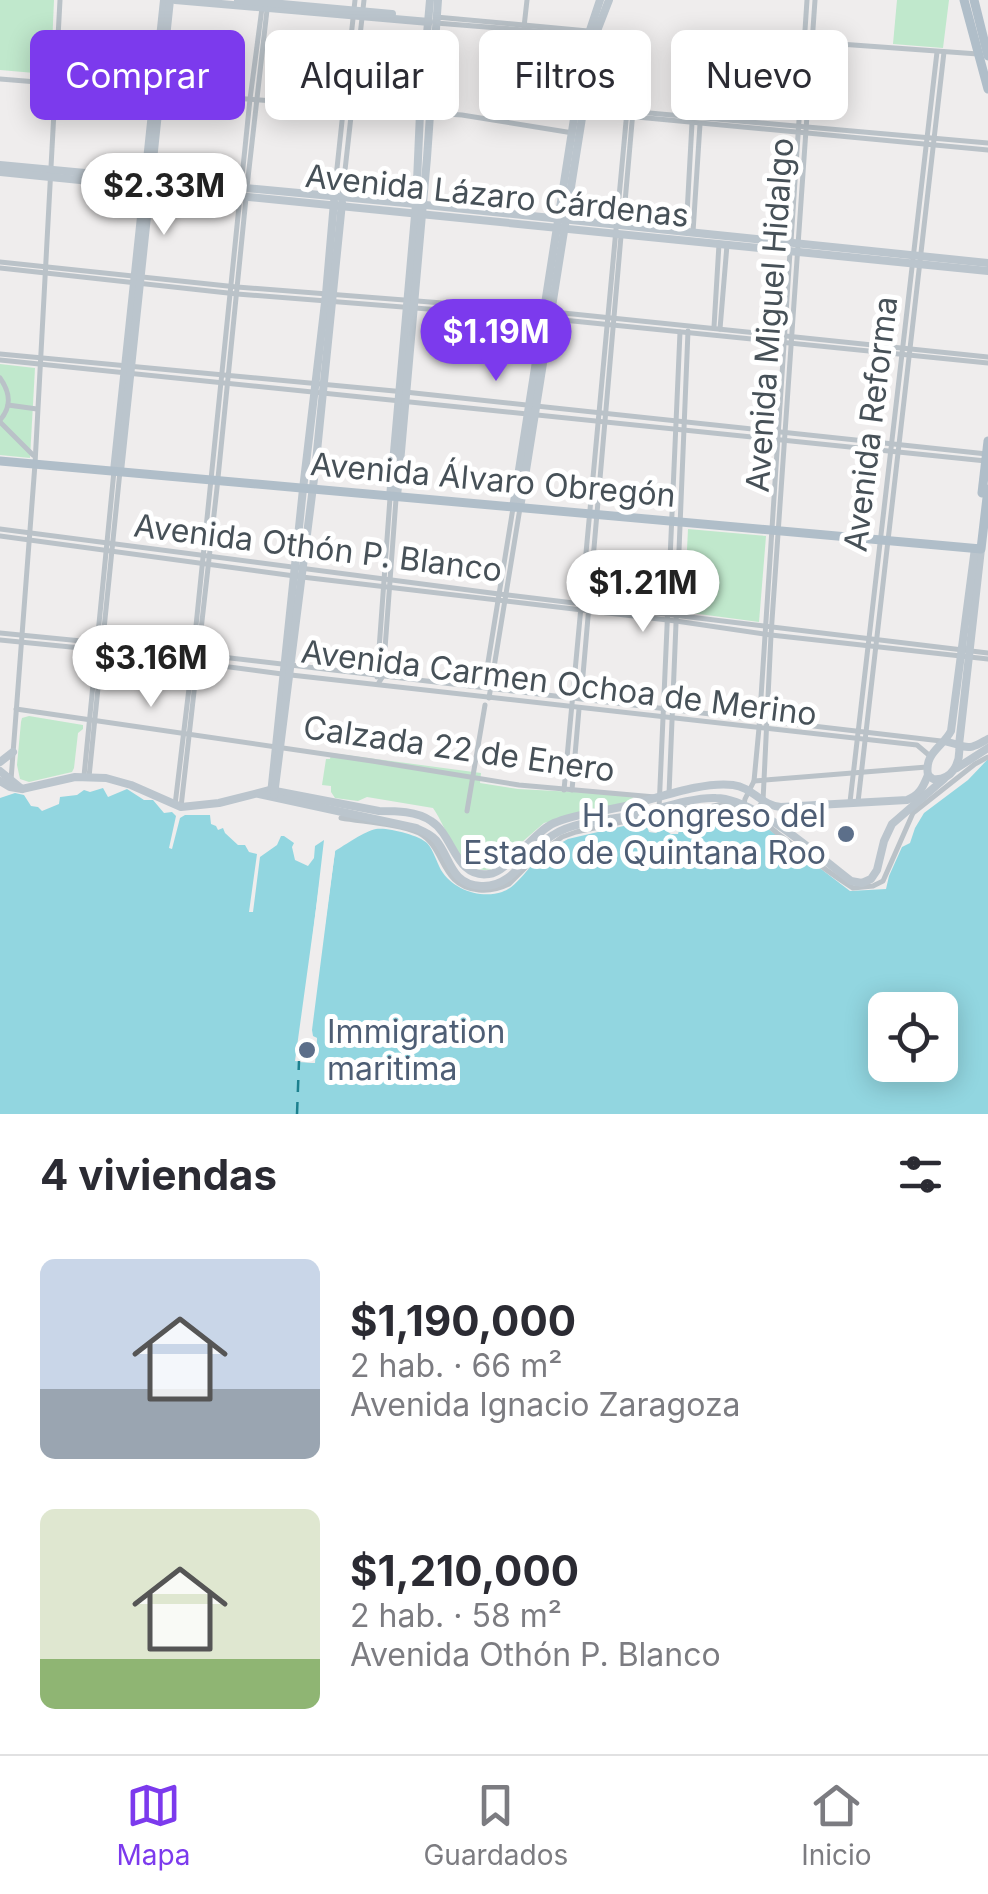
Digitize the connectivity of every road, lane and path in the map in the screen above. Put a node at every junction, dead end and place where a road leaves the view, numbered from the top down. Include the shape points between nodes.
1 (60, 0) edge
2 (170, 0) edge
3 (238, 0) edge
4 (364, 0) edge
5 (435, 0) edge
6 (527, 0) edge
7 (600, 0) edge
8 (609, 0) edge
9 (807, 0) edge
10 (816, 0) edge
11 (968, 0) edge
12 (265, 3) edge
13 (358, 11) edge
14 (432, 20) junction
15 (524, 27) junction
16 (59, 30) edge
17 (166, 30) edge
18 (431, 30) edge
19 (560, 30) edge
20 (593, 30) edge
21 (594, 30) edge
22 (808, 30) edge
23 (811, 30) edge
24 (848, 45) edge
25 (941, 52) junction
26 (985, 54) edge
27 (0, 78) edge
28 (30, 81) edge
29 (988, 89) edge
30 (245, 98) edge
31 (253, 99) junction
32 (265, 100) edge
33 (459, 115) edge
34 (54, 120) edge
35 (155, 120) edge
36 (342, 120) edge
37 (351, 120) edge
38 (425, 120) edge
39 (576, 120) edge
40 (580, 120) edge
41 (629, 120) edge
42 (696, 120) edge
43 (708, 120) edge
44 (803, 120) edge
45 (802, 128) junction
46 (573, 134) junction
47 (930, 140) junction
48 (988, 146) edge
49 (0, 168) edge
50 (50, 173) junction
51 (148, 182) junction
52 (244, 192) junction
53 (338, 201) junction
54 (419, 208) junction
55 (562, 223) junction
56 (619, 229) junction
57 (689, 236) junction
58 (724, 240) junction
59 (795, 247) junction
60 (917, 260) junction
61 (0, 265) edge
62 (988, 267) edge
63 (45, 269) junction
64 (138, 279) junction
65 (234, 290) junction
66 (329, 297) junction
67 (410, 303) junction
68 (547, 315) junction
69 (611, 321) junction
70 (684, 329) junction
71 (718, 331) junction
72 (788, 336) junction
73 (788, 344) junction
74 (906, 351) junction
75 (0, 357) edge
76 (988, 360) edge
77 (40, 362) junction
78 (128, 370) junction
79 (0, 378) edge
80 (225, 380) junction
81 (319, 388) junction
82 (401, 396) junction
83 (8, 405) junction
84 (38, 408) junction
85 (532, 410) junction
86 (602, 417) junction
87 (0, 421) edge
88 (675, 425) junction
89 (684, 426) junction
90 (781, 435) junction
91 (988, 442) edge
92 (895, 447) junction
93 (987, 458) edge
94 (35, 460) junction
95 (0, 461) edge
96 (117, 471) junction
97 (214, 480) junction
98 (307, 489) junction
99 (988, 490) edge
100 (393, 497) junction
101 (516, 508) junction
102 (984, 513) edge
103 (593, 515) junction
104 (675, 522) junction
105 (775, 531) junction
106 (0, 533) edge
107 (29, 536) junction
108 (884, 540) junction
109 (109, 547) junction
110 (978, 548) junction
111 (205, 560) junction
112 (298, 572) junction
113 (387, 583) junction
114 (973, 588) junction
115 (988, 590) edge
116 (502, 598) junction
117 (585, 608) junction
118 (666, 617) junction
119 (676, 618) junction
120 (768, 631) junction
121 (0, 637) edge
122 (21, 638) junction
123 (872, 643) junction
124 (99, 647) junction
125 (965, 653) junction
126 (988, 656) edge
127 (195, 659) junction
128 (324, 669) junction
129 (287, 670) junction
130 (380, 675) junction
131 (324, 678) junction
132 (426, 681) junction
133 (378, 684) junction
134 (487, 688) junction
135 (426, 690) junction
136 (550, 696) junction
137 (577, 699) junction
138 (486, 700) junction
139 (549, 704) junction
140 (630, 705) junction
141 (576, 707) junction
142 (16, 708) junction
143 (662, 709) junction
144 (628, 714) junction
145 (672, 714) junction
146 (662, 718) junction
147 (91, 719) junction
148 (763, 725) junction
149 (187, 733) junction
150 (862, 736) junction
151 (988, 739) edge
152 (944, 741) junction
153 (959, 745) junction
154 (278, 747) junction
155 (988, 748) edge
156 (13, 752) junction
157 (930, 756) junction
158 (988, 757) edge
159 (0, 762) edge
160 (0, 771) edge
161 (928, 771) junction
162 (954, 771) junction
163 (862, 772) junction
164 (853, 773) junction
165 (86, 776) junction
166 (472, 776) junction
167 (944, 779) junction
168 (0, 781) edge
169 (10, 783) junction
170 (755, 784) junction
171 (568, 790) junction
172 (272, 793) junction
173 (669, 795) junction
174 (658, 798) junction
175 (763, 801) junction
176 (854, 802) junction
177 (744, 804) junction
178 (178, 806) junction
179 (669, 807) junction
180 (658, 810) junction
181 (337, 811) junction
182 (466, 811) dead end
183 (756, 811) junction
184 (564, 824) junction

1 - 16 street
2 - 12 main road
2 - 17 main road
3 - 12 main road
4 - 13 street
5 - 14 main road
6 - 15 street
7 - 20 main road
8 - 21 main road
9 - 22 street, Avenida Miguel Hidalgo
10 - 23 street, Avenida Miguel Hidalgo
11 - 26 main road
12 - 13 main road
12 - 31 street
13 - 14 main road
14 - 15 street
14 - 18 main road
15 - 19 street
24 - 25 street
25 - 26 street
25 - 47 street, Avenida Reforma
26 - 29 main road
27 - 28 street
30 - 31 street
31 - 32 street
31 - 52 street
33 - 46 street
34 - 50 street
35 - 51 main road
36 - 53 street
37 - 53 street
38 - 54 main road
39 - 46 main road
40 - 55 main road
41 - 56 street
42 - 57 street
43 - 45 street
44 - 45 street, Avenida Miguel Hidalgo
45 - 47 street
45 - 59 street, Avenida Miguel Hidalgo
46 - 55 main road
47 - 48 street
47 - 60 street, Avenida Reforma
49 - 50 main road, Avenida Lázaro Cárdenas
50 - 51 main road, Avenida Lázaro Cárdenas
50 - 63 street
51 - 52 main road, Avenida Lázaro Cárdenas
51 - 64 main road
52 - 53 main road, Avenida Lázaro Cárdenas
52 - 65 street
53 - 54 main road, Avenida Lázaro Cárdenas
53 - 66 main road
54 - 55 main road, Avenida Lázaro Cárdenas
54 - 67 main road
55 - 56 main road, Avenida Lázaro Cárdenas
55 - 68 main road
56 - 57 main road, Avenida Lázaro Cárdenas
56 - 69 street
57 - 58 main road, Avenida Lázaro Cárdenas
58 - 59 main road, Avenida Lázaro Cárdenas
58 - 71 street
59 - 60 main road, Avenida Lázaro Cárdenas
59 - 72 street, Avenida Miguel Hidalgo
60 - 62 main road, Avenida Lázaro Cárdenas
60 - 74 street, Avenida Reforma
61 - 63 street
63 - 64 street
63 - 77 street
64 - 65 street
64 - 78 main road
65 - 66 street
65 - 80 street
66 - 67 street
66 - 81 main road
67 - 68 street
67 - 82 main road
68 - 69 street
68 - 85 main road
69 - 70 street
69 - 86 street
70 - 71 street
70 - 88 street
70 - 89 street
71 - 72 street
71 - 73 street
72 - 73 street, Avenida Miguel Hidalgo
72 - 74 street
73 - 74 street
73 - 90 street, Avenida Miguel Hidalgo
74 - 76 street
74 - 92 street, Avenida Reforma
75 - 77 street
77 - 78 street
77 - 84 street
78 - 80 street
78 - 96 main road
79 - 83 street
80 - 81 street
80 - 97 street
81 - 82 street
81 - 98 main road
82 - 85 street
82 - 100 main road
83 - 84 street
83 - 87 street
84 - 94 street
85 - 86 street
85 - 101 main road
86 - 88 street
86 - 103 street
87 - 94 street
88 - 89 street
88 - 104 street
89 - 90 street
89 - 104 street
90 - 92 street
90 - 105 street, Avenida Miguel Hidalgo
91 - 93 main road
92 - 93 street
92 - 108 street, Avenida Reforma
93 - 102 main road
94 - 95 main road, Avenida Álvaro Obregón
94 - 96 main road, Avenida Álvaro Obregón
94 - 107 street
96 - 97 main road, Avenida Álvaro Obregón
96 - 109 street
97 - 98 main road, Avenida Álvaro Obregón
97 - 111 street
98 - 100 main road, Avenida Álvaro Obregón
98 - 112 main road
99 - 102 main road
100 - 101 main road, Avenida Álvaro Obregón
100 - 113 street
101 - 103 main road, Avenida Álvaro Obregón
101 - 116 street
102 - 110 main road
103 - 104 main road, Avenida Álvaro Obregón
103 - 117 street
104 - 105 main road, Avenida Álvaro Obregón
104 - 118 street
104 - 119 street
105 - 108 main road, Avenida Álvaro Obregón
105 - 120 street, Avenida Miguel Hidalgo
106 - 107 street, Avenida Othón P. Blanco
107 - 109 street, Avenida Othón P. Blanco
107 - 122 street
108 - 110 main road, Avenida Álvaro Obregón
108 - 123 street, Avenida Reforma
109 - 111 street, Avenida Othón P. Blanco
109 - 124 street
110 - 114 main road
111 - 112 street, Avenida Othón P. Blanco
111 - 127 street
112 - 113 street, Avenida Othón P. Blanco
112 - 129 main road
113 - 116 street, Avenida Othón P. Blanco
113 - 130 street
114 - 115 street
114 - 125 main road
116 - 117 street, Avenida Othón P. Blanco
116 - 134 street
117 - 118 street, Avenida Othón P. Blanco
117 - 137 street
118 - 119 street, Avenida Othón P. Blanco
118 - 143 street
119 - 120 street, Avenida Othón P. Blanco
119 - 145 street
120 - 123 street, Avenida Othón P. Blanco
120 - 148 street, Avenida Miguel Hidalgo
121 - 122 street, Avenida Carmen Ochoa de Merino
122 - 124 street, Avenida Carmen Ochoa de Merino
122 - 142 street
123 - 125 street, Avenida Othón P. Blanco
123 - 150 street, Avenida Reforma
124 - 127 street, Avenida Carmen Ochoa de Merino
124 - 147 street
125 - 126 street, Avenida Othón P. Blanco
125 - 152 main road
125 - 153 main road
127 - 129 street, Avenida Carmen Ochoa de Merino
127 - 149 street
128 - 129 street, Avenida Carmen Ochoa de Merino
128 - 130 street, Avenida Carmen Ochoa de Merino
128 - 131 street
129 - 131 street, Avenida Carmen Ochoa de Merino
129 - 154 main road
130 - 132 street, Avenida Carmen Ochoa de Merino
130 - 133 street
131 - 133 street, Avenida Carmen Ochoa de Merino
132 - 134 street, Avenida Carmen Ochoa de Merino
132 - 135 street
133 - 135 street, Avenida Carmen Ochoa de Merino
134 - 136 street, Avenida Carmen Ochoa de Merino
134 - 138 street
135 - 138 street, Avenida Carmen Ochoa de Merino
136 - 137 street, Avenida Carmen Ochoa de Merino
136 - 139 street
137 - 140 street, Avenida Carmen Ochoa de Merino
137 - 141 street
138 - 139 street, Avenida Carmen Ochoa de Merino
138 - 166 street
139 - 141 street, Avenida Carmen Ochoa de Merino
140 - 143 street, Avenida Carmen Ochoa de Merino
140 - 144 street
141 - 144 street, Avenida Carmen Ochoa de Merino
141 - 171 street
142 - 147 street, Calzada 22 de Enero
142 - 156 street
143 - 145 street, Avenida Carmen Ochoa de Merino
143 - 146 street
144 - 146 street, Avenida Carmen Ochoa de Merino
145 - 146 street, Avenida Carmen Ochoa de Merino
145 - 148 street, Avenida Carmen Ochoa de Merino
145 - 173 street
146 - 174 street
147 - 149 street, Calzada 22 de Enero
147 - 165 street
148 - 150 street, Avenida Carmen Ochoa de Merino
148 - 170 street, Avenida Miguel Hidalgo
149 - 154 street, Calzada 22 de Enero
149 - 178 street
150 - 152 street, Avenida Carmen Ochoa de Merino
150 - 157 street, Avenida Carmen Ochoa de Merino via 917,745
150 - 163 street, Avenida Reforma
150 - 164 street, Avenida Reforma
151 - 153 main road
152 - 153 main road
152 - 157 main road
153 - 162 main road
154 - 166 street, Calzada 22 de Enero
154 - 172 main road
155 - 162 main road
156 - 159 main road
156 - 169 street
157 - 161 main road
158 - 181 street via 913,813 883,880 853,888 753,815 726,804 576,832 493,890 457,882 417,832
160 - 169 main road
161 - 163 street
161 - 167 main road via 932,779
161 - 176 main road via 915,797
162 - 167 main road
163 - 164 street
163 - 176 street, Avenida Reforma
164 - 170 street
164 - 176 street, Avenida Reforma
165 - 169 main road via 22,790
165 - 178 main road via 131,785
166 - 171 street, Calzada 22 de Enero
166 - 182 street
167 - 183 main road via 892,824 875,874 862,884
168 - 169 main road
170 - 173 main road
170 - 175 main road
170 - 175 street, Avenida Miguel Hidalgo
170 - 177 street, Avenida Miguel Hidalgo
171 - 174 street, Calzada 22 de Enero
172 - 178 main road
172 - 181 main road
173 - 174 main road
173 - 179 street
174 - 180 street
174 - 184 main road
175 - 176 main road via 773,807
175 - 183 street
177 - 179 main road via 717,798
177 - 183 main road
179 - 180 main road
180 - 184 main road
181 - 184 main road via 394,810 428,819 467,870 482,875 497,872 540,831

